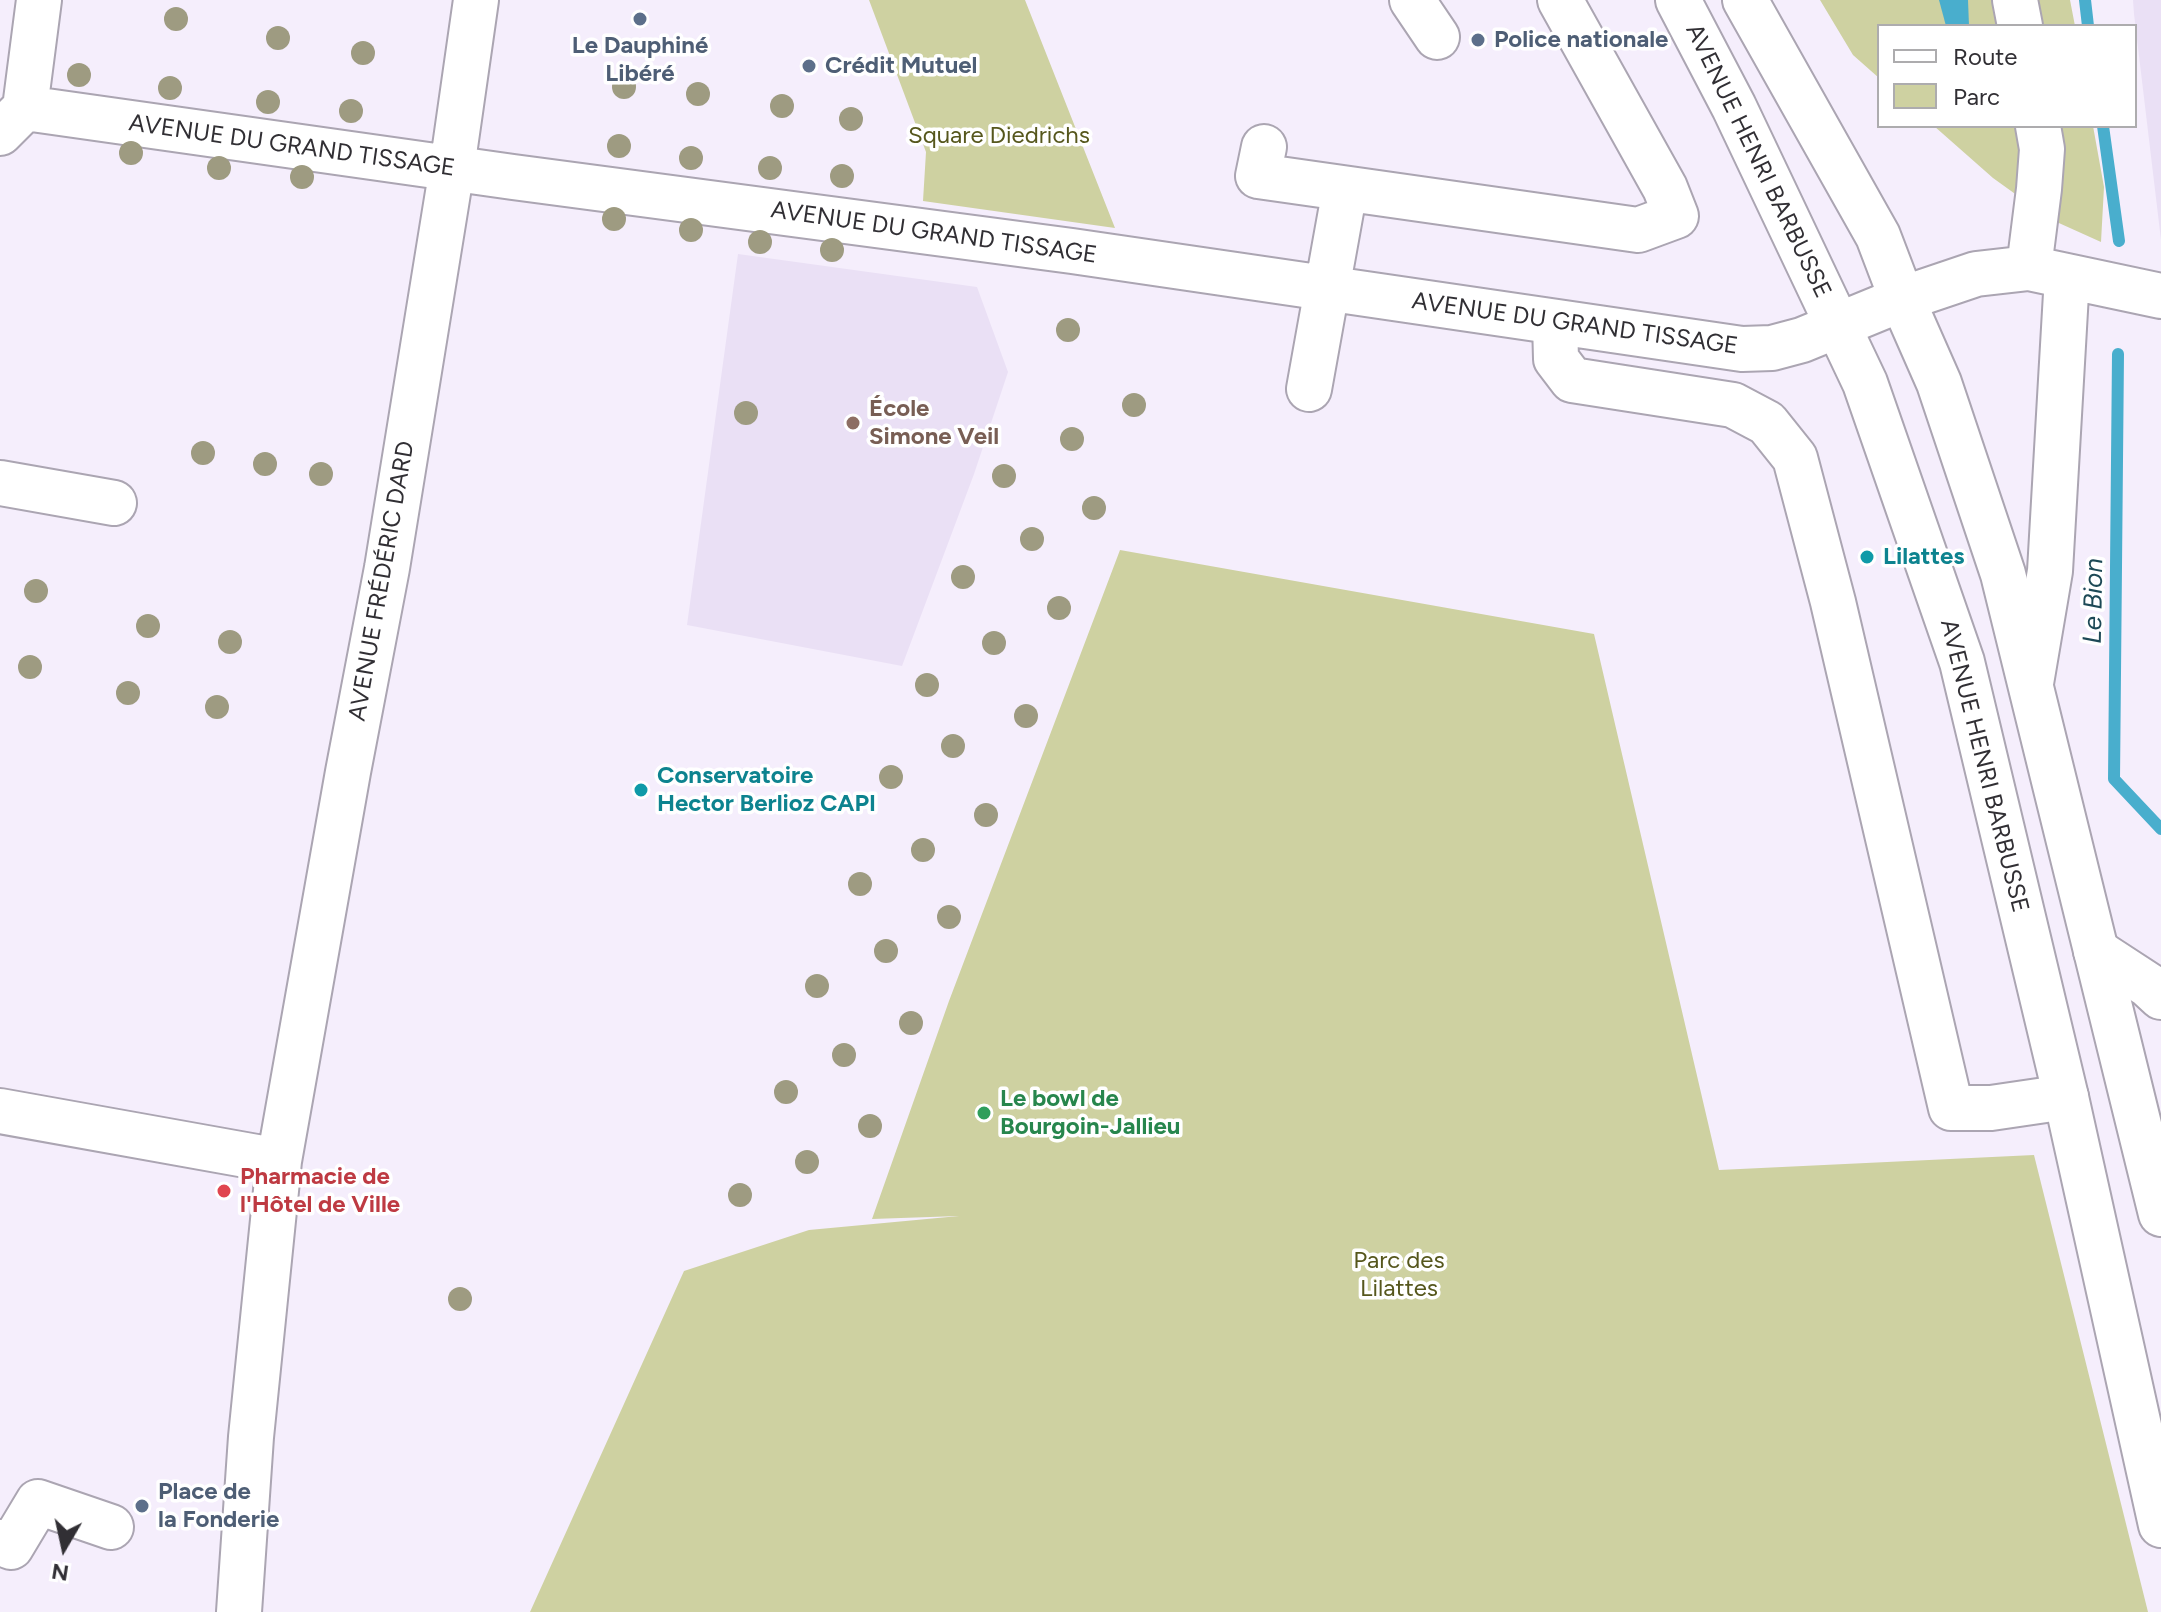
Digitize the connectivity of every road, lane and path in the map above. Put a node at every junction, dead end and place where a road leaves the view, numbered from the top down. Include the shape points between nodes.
1 (39, 0) edge
2 (476, 0) edge
3 (1412, 0) edge
4 (1560, 0) edge
5 (1678, 0) edge
6 (1745, 0) edge
7 (2015, 0) edge
8 (2020, 24) edge
9 (1437, 37) dead end
10 (13, 120) edge
11 (2038, 128) edge
12 (1264, 147) dead end
13 (452, 168) junction
14 (1345, 189) junction
15 (2048, 272) junction
16 (1328, 290) junction
17 (2161, 296) edge
18 (1902, 299) junction
19 (1555, 322) junction
20 (1839, 326) junction
21 (1309, 389) dead end
22 (0, 483) edge
23 (114, 503) dead end
24 (2031, 683) junction
25 (2096, 951) junction
26 (2161, 997) edge
27 (2066, 1097) junction
28 (0, 1111) edge
29 (279, 1161) junction
30 (2161, 1214) edge
31 (2161, 1525) edge
32 (111, 1527) dead end
33 (0, 1542) edge
34 (239, 1612) edge

1 - 10 street
2 - 13 street, AVENUE FRÉDÉRIC DARD
3 - 9 street
4 - 14 street via 1676,216 1638,230
5 - 20 street, AVENUE HENRI BARBUSSE
6 - 18 street via 1878,236
7 - 8 street
10 - 13 street, AVENUE DU GRAND TISSAGE
11 - 15 street
12 - 14 street via 1258,176
13 - 16 street, AVENUE DU GRAND TISSAGE
13 - 29 street, AVENUE FRÉDÉRIC DARD via 387,568
14 - 16 street
15 - 17 street, AVENUE DU GRAND TISSAGE
15 - 18 street, AVENUE DU GRAND TISSAGE via 1976,274
15 - 24 street via 2050,571
16 - 19 street, AVENUE DU GRAND TISSAGE
16 - 21 street
18 - 20 street, AVENUE DU GRAND TISSAGE
18 - 24 street via 1939,383 2003,574
19 - 20 street, AVENUE DU GRAND TISSAGE via 1742,349 1772,348
19 - 27 street via 1556,359 1572,380 1733,405 1767,423 1795,458 1951,1108
20 - 27 street, AVENUE HENRI BARBUSSE via 1865,383 1962,662
22 - 23 street
24 - 25 street
25 - 26 street
25 - 30 street
27 - 31 street, AVENUE HENRI BARBUSSE
28 - 29 street
29 - 34 street, AVENUE FRÉDÉRIC DARD
32 - 33 street via 38,1502 11,1547

